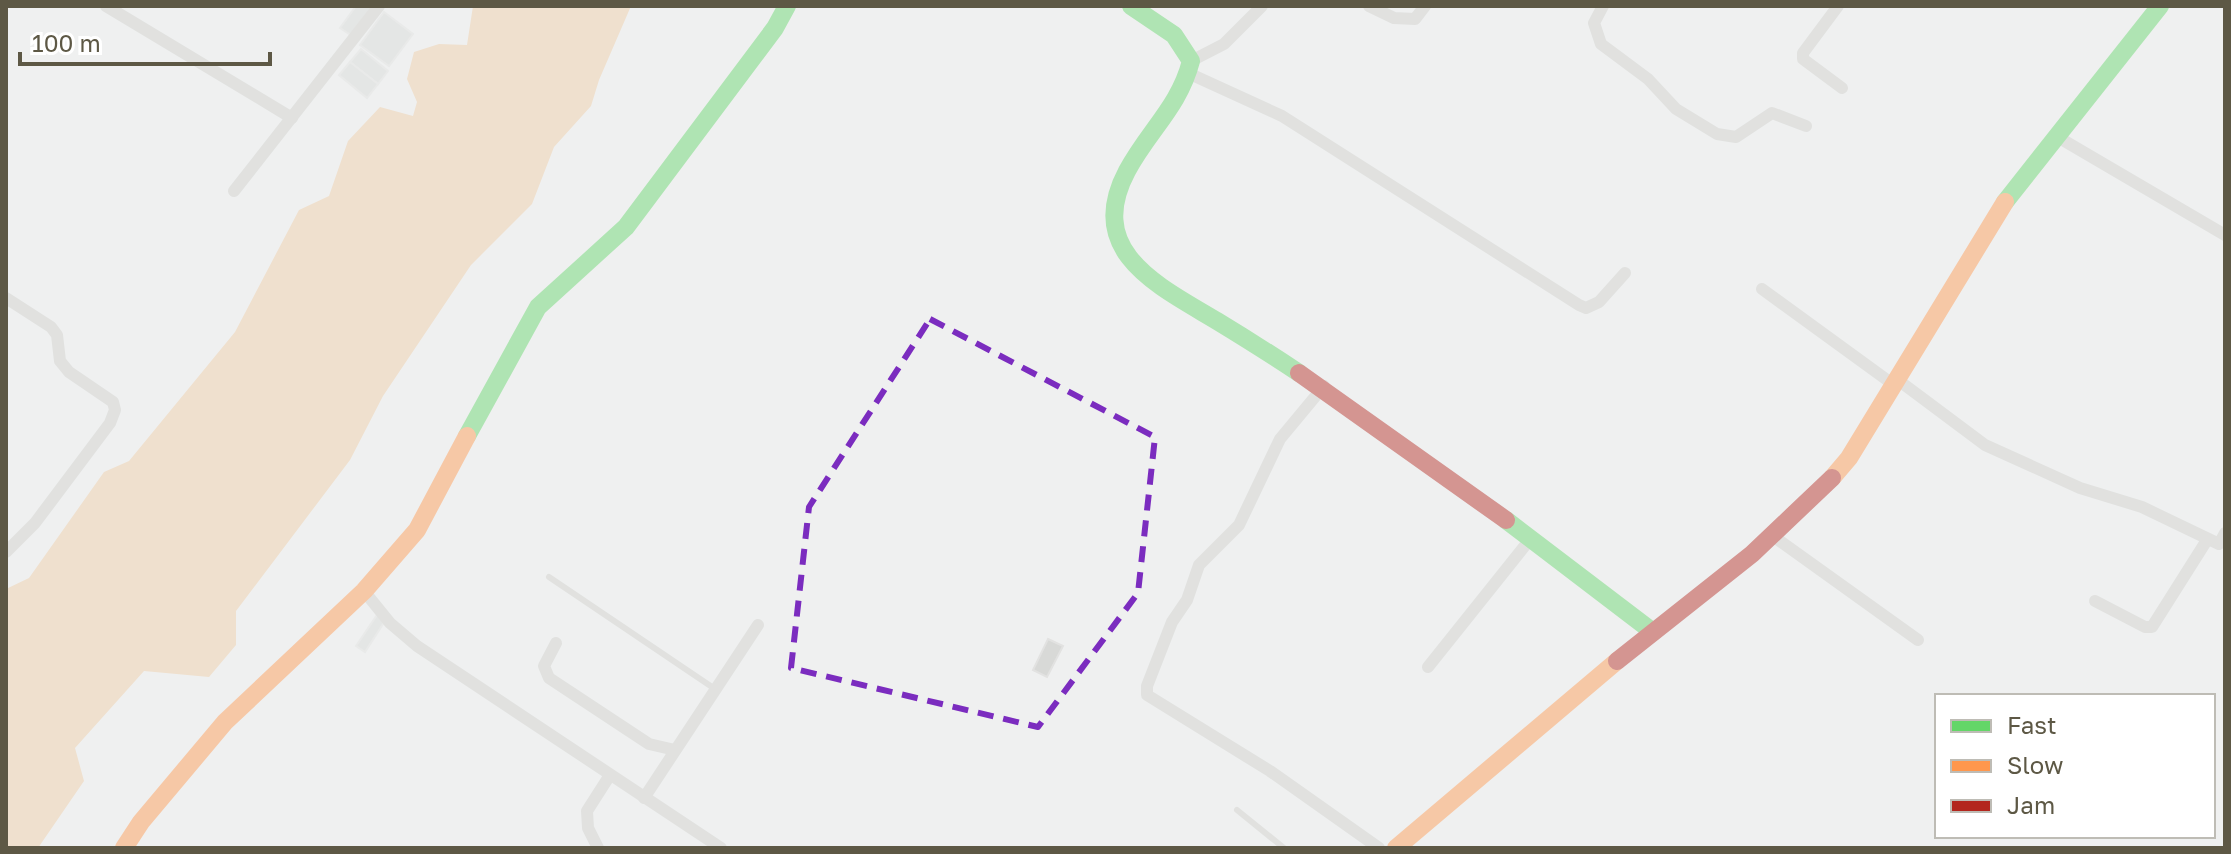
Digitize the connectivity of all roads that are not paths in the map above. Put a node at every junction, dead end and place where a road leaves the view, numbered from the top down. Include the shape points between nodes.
1 (106, 6) edge
2 (379, 6) edge
3 (787, 6) edge
4 (1131, 6) edge
5 (1262, 6) edge
6 (1369, 6) edge
7 (1425, 6) edge
8 (1603, 6) edge
9 (1838, 6) edge
10 (2160, 6) edge
11 (1189, 67) junction
12 (1842, 88) dead end
13 (292, 118) junction
14 (1806, 126) dead end
15 (2056, 136) junction
16 (234, 191) dead end
17 (2225, 235) edge
18 (1625, 273) dead end
19 (1762, 289) dead end
20 (6, 298) edge
21 (1896, 382) junction
22 (1324, 386) junction
23 (1773, 536) junction
24 (1531, 538) junction
25 (2219, 541) edge
26 (6, 552) edge
27 (549, 577) dead end
28 (364, 591) junction
29 (2095, 601) dead end
30 (758, 625) dead end
31 (1653, 632) junction
32 (1918, 640) dead end
33 (556, 643) dead end
34 (1428, 667) dead end
35 (715, 689) junction
36 (675, 750) junction
37 (610, 775) junction
38 (644, 798) junction
39 (1237, 810) dead end
40 (124, 848) edge
41 (598, 848) edge
42 (721, 848) edge
43 (1284, 848) edge
44 (1379, 848) edge
45 (1396, 848) edge

1 - 13 street
2 - 13 street
3 - 28 street via 626,227 538,307 434,503
4 - 11 street via 1174,35
5 - 11 street via 1224,44
6 - 7 street via 1404,20 1415,19
8 - 14 street via 1594,23 1601,44 1686,115 1729,138 1772,113
9 - 12 street via 1803,59
10 - 15 street
11 - 18 street via 1282,116 1579,305 1586,308 1599,302
11 - 22 street via 1185,88 1136,153 1121,186 1115,229 1125,253 1153,281
13 - 16 street
15 - 17 street
15 - 21 street via 2012,191
19 - 21 street
20 - 26 street via 51,327 60,361 113,402 115,410 35,523
21 - 23 street via 1827,485
21 - 25 street via 1985,445
22 - 24 street
22 - 44 street via 1280,439 1239,525 1199,565 1147,695 1227,742
23 - 31 street
23 - 32 street
24 - 31 street
24 - 34 street
25 - 29 street via 2152,627
27 - 35 lane
28 - 37 street via 417,646
28 - 40 street via 225,722
30 - 35 street
31 - 45 street via 1516,741
33 - 36 street via 544,666 549,678 649,744
35 - 36 street
36 - 38 street
37 - 38 street
37 - 41 street via 587,811
38 - 42 street
39 - 43 lane

